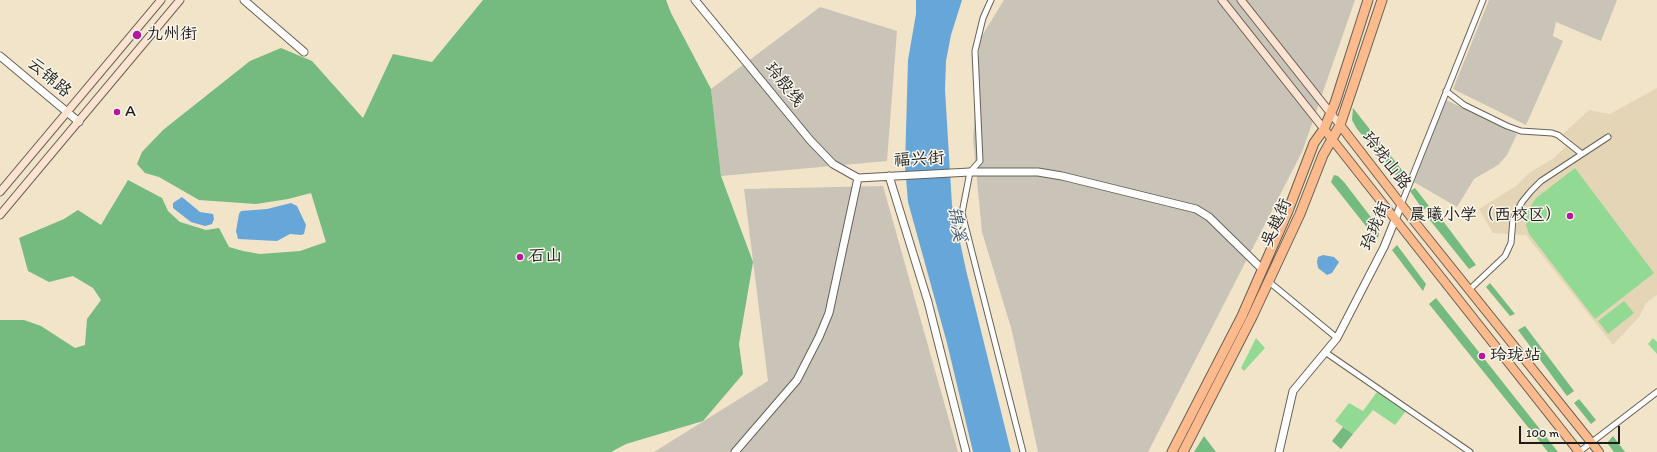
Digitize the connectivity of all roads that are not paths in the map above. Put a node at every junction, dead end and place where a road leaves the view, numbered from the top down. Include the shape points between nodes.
1 (161, 0) edge
2 (180, 0) edge
3 (244, 0) edge
4 (695, 0) edge
5 (991, 0) edge
6 (1222, 0) edge
7 (1241, 0) edge
8 (1368, 0) edge
9 (1382, 0) edge
10 (1483, 0) edge
11 (304, 52) dead end
12 (0, 56) edge
13 (1446, 91) junction
14 (67, 112) junction
15 (1330, 113) junction
16 (79, 122) junction
17 (1340, 125) junction
18 (1324, 129) junction
19 (1608, 137) dead end
20 (1332, 139) junction
21 (1582, 154) junction
22 (970, 172) junction
23 (889, 176) junction
24 (858, 178) junction
25 (0, 192) edge
26 (1401, 205) junction
27 (0, 215) edge
28 (1395, 221) junction
29 (1262, 269) junction
30 (1268, 281) junction
31 (1469, 290) junction
32 (1338, 338) junction
33 (1325, 352) junction
34 (1657, 392) edge
35 (1592, 443) junction
36 (734, 452) edge
37 (966, 452) edge
38 (1023, 452) edge
39 (1172, 452) edge
40 (1183, 452) edge
41 (1279, 452) edge
42 (1470, 452) edge
43 (1579, 452) edge
44 (1599, 452) edge

1 - 14 main road
2 - 16 main road
3 - 11 street
4 - 24 street, 玲殷线 via 810,140 833,164
5 - 22 street via 983,18 975,51 980,161
6 - 18 main road, 玲珑山路
7 - 15 main road, 玲珑山路
8 - 15 highway, 吴越街
9 - 17 highway, 吴越街
10 - 13 street, 玲珑街
12 - 14 street, 云锦路
13 - 21 street via 1464,105 1507,126 1521,131 1558,135
13 - 26 street, 玲珑街
14 - 16 street, 云锦路
14 - 25 main road
15 - 17 main road, 玲珑山路
15 - 18 highway, 吴越街
16 - 27 main road
17 - 20 highway, 吴越街
17 - 26 main road, 玲珑山路
18 - 20 main road, 玲珑山路
18 - 29 highway, 吴越街 via 1314,144
19 - 21 street
20 - 28 main road, 玲珑山路
20 - 30 highway, 吴越街
21 - 31 street via 1541,181 1531,191 1513,219 1511,243 1505,256
22 - 23 street, 福兴街
22 - 29 street, 福兴街 via 1038,172 1196,209 1209,217
22 - 38 street via 962,213
23 - 24 street, 福兴街
23 - 37 street via 928,302
24 - 36 street via 829,313 819,337 797,380
26 - 28 street, 玲珑街
26 - 31 main road, 玲珑山路
28 - 32 street, 玲珑街
28 - 43 main road, 玲珑山路
29 - 39 highway, 吴越街 via 1242,316
30 - 32 street
30 - 40 highway, 吴越街
31 - 35 main road, 玲珑山路
32 - 33 street, 玲珑街
33 - 41 street, 玲珑街 via 1294,391
33 - 42 street
34 - 35 street
35 - 43 street
35 - 44 main road, 玲珑山路

